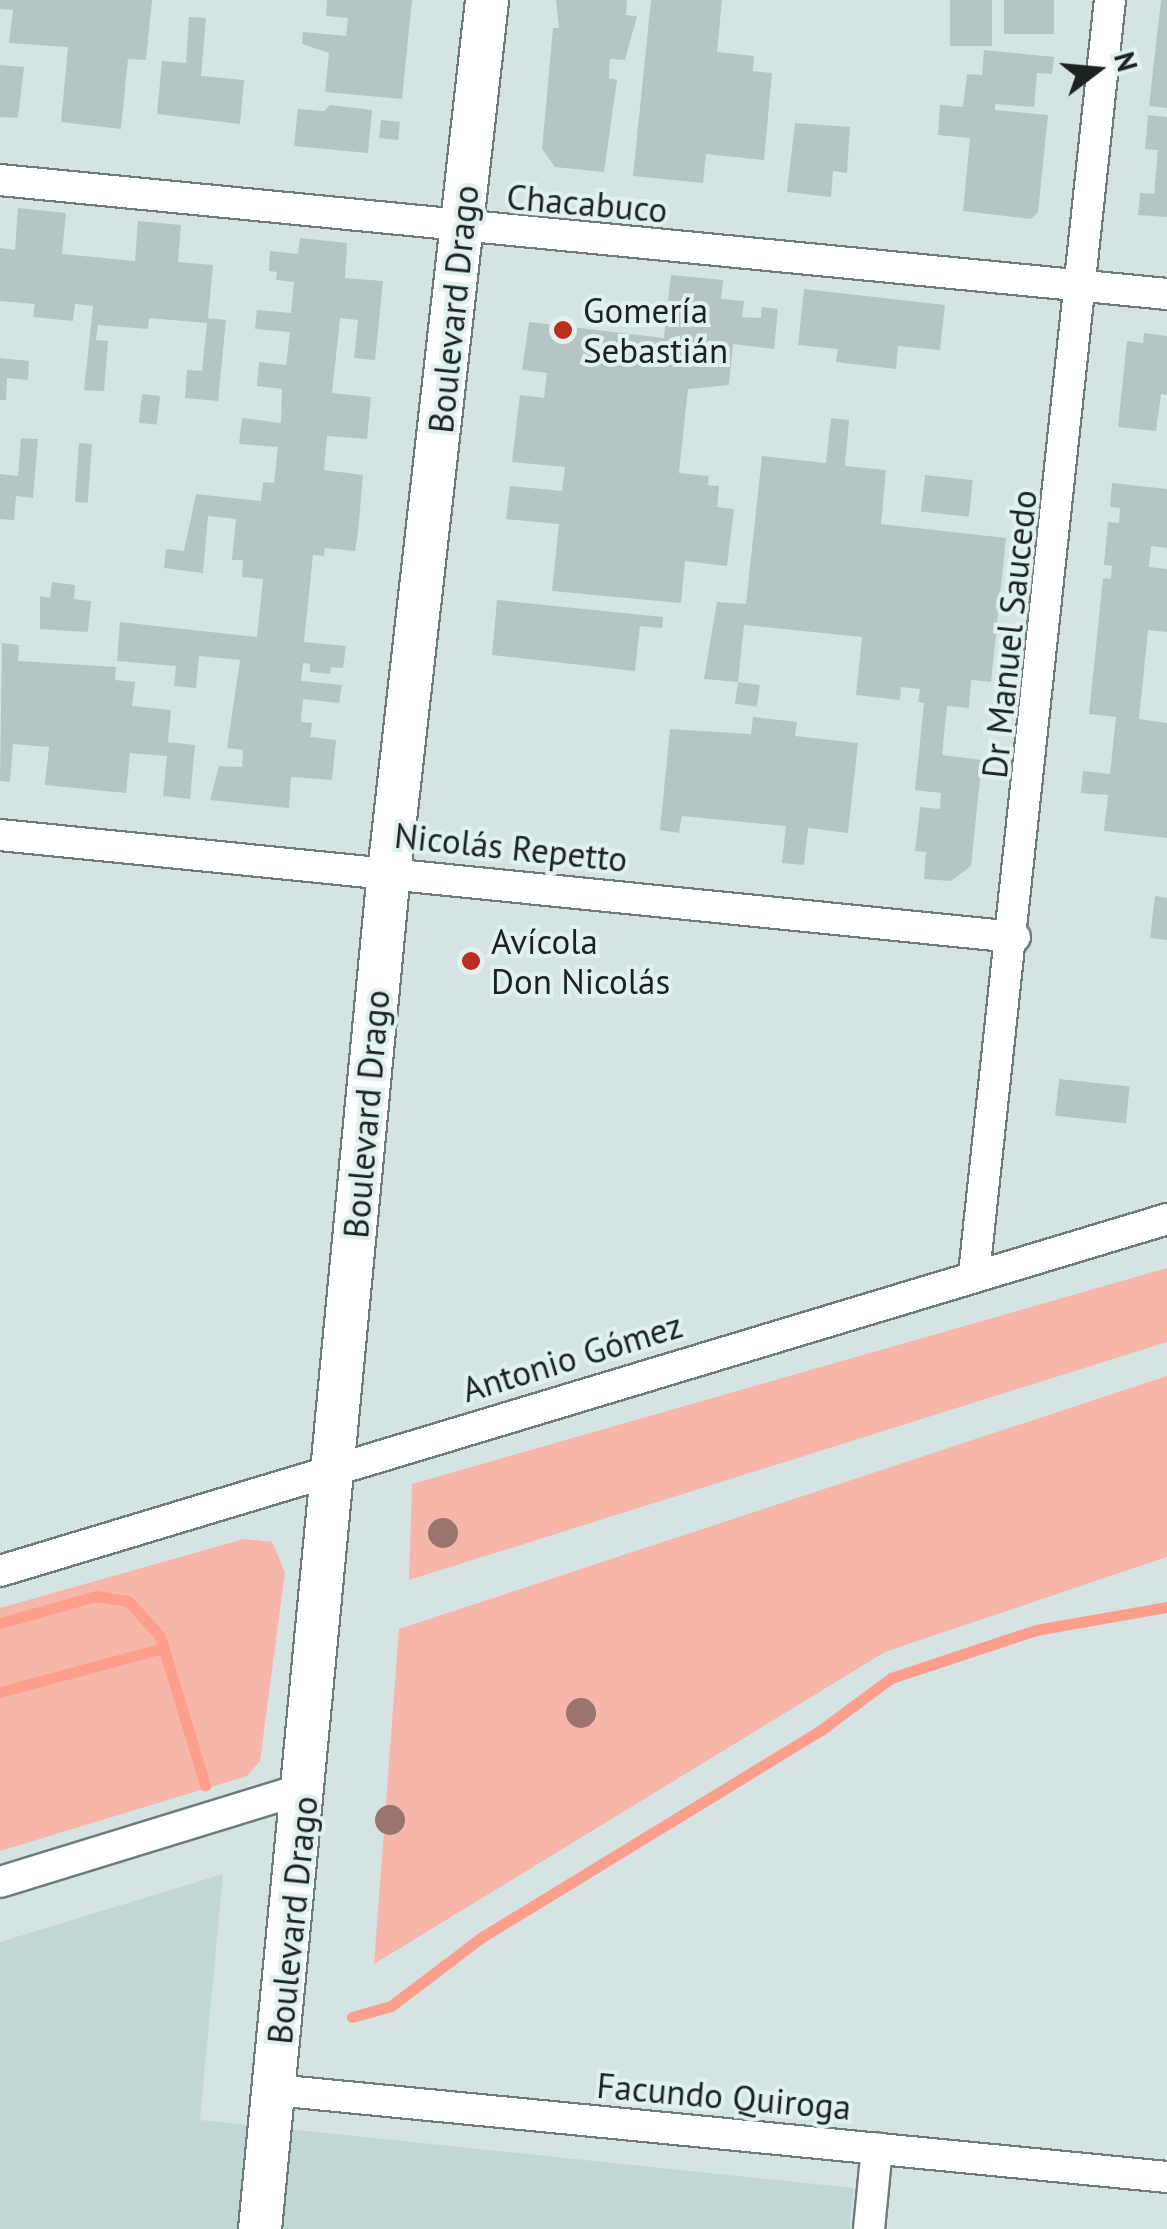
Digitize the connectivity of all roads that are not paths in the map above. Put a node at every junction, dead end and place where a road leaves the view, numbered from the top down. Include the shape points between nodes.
1 (487, 0) edge
2 (1110, 0) edge
3 (0, 180) edge
4 (463, 230) junction
5 (1084, 286) junction
6 (1167, 294) edge
7 (0, 835) edge
8 (388, 872) junction
9 (1015, 936) junction
10 (1167, 1218) edge
11 (974, 1274) junction
12 (333, 1469) junction
13 (0, 1571) edge
14 (306, 1788) junction
15 (0, 1882) edge
16 (274, 2090) junction
17 (877, 2148) junction
18 (1167, 2178) edge
19 (260, 2229) edge
20 (870, 2229) edge

1 - 4 main road, Boulevard Drago
2 - 5 street, Dr Manuel Saucedo
3 - 4 street, Chacabuco
4 - 5 street, Chacabuco
4 - 8 main road, Boulevard Drago
5 - 6 street, Chacabuco
5 - 9 street, Dr Manuel Saucedo
7 - 8 street, Nicolás Repetto
8 - 9 street, Nicolás Repetto
8 - 12 main road, Boulevard Drago
9 - 11 street, Dr Manuel Saucedo
10 - 11 street, Antonio Gómez
11 - 12 street, Antonio Gómez
12 - 13 street, Antonio Gómez
12 - 14 main road, Boulevard Drago
14 - 15 street
14 - 16 main road, Boulevard Drago
16 - 17 street, Facundo Quiroga
16 - 19 main road, Boulevard Drago
17 - 18 street, Facundo Quiroga
17 - 20 street

